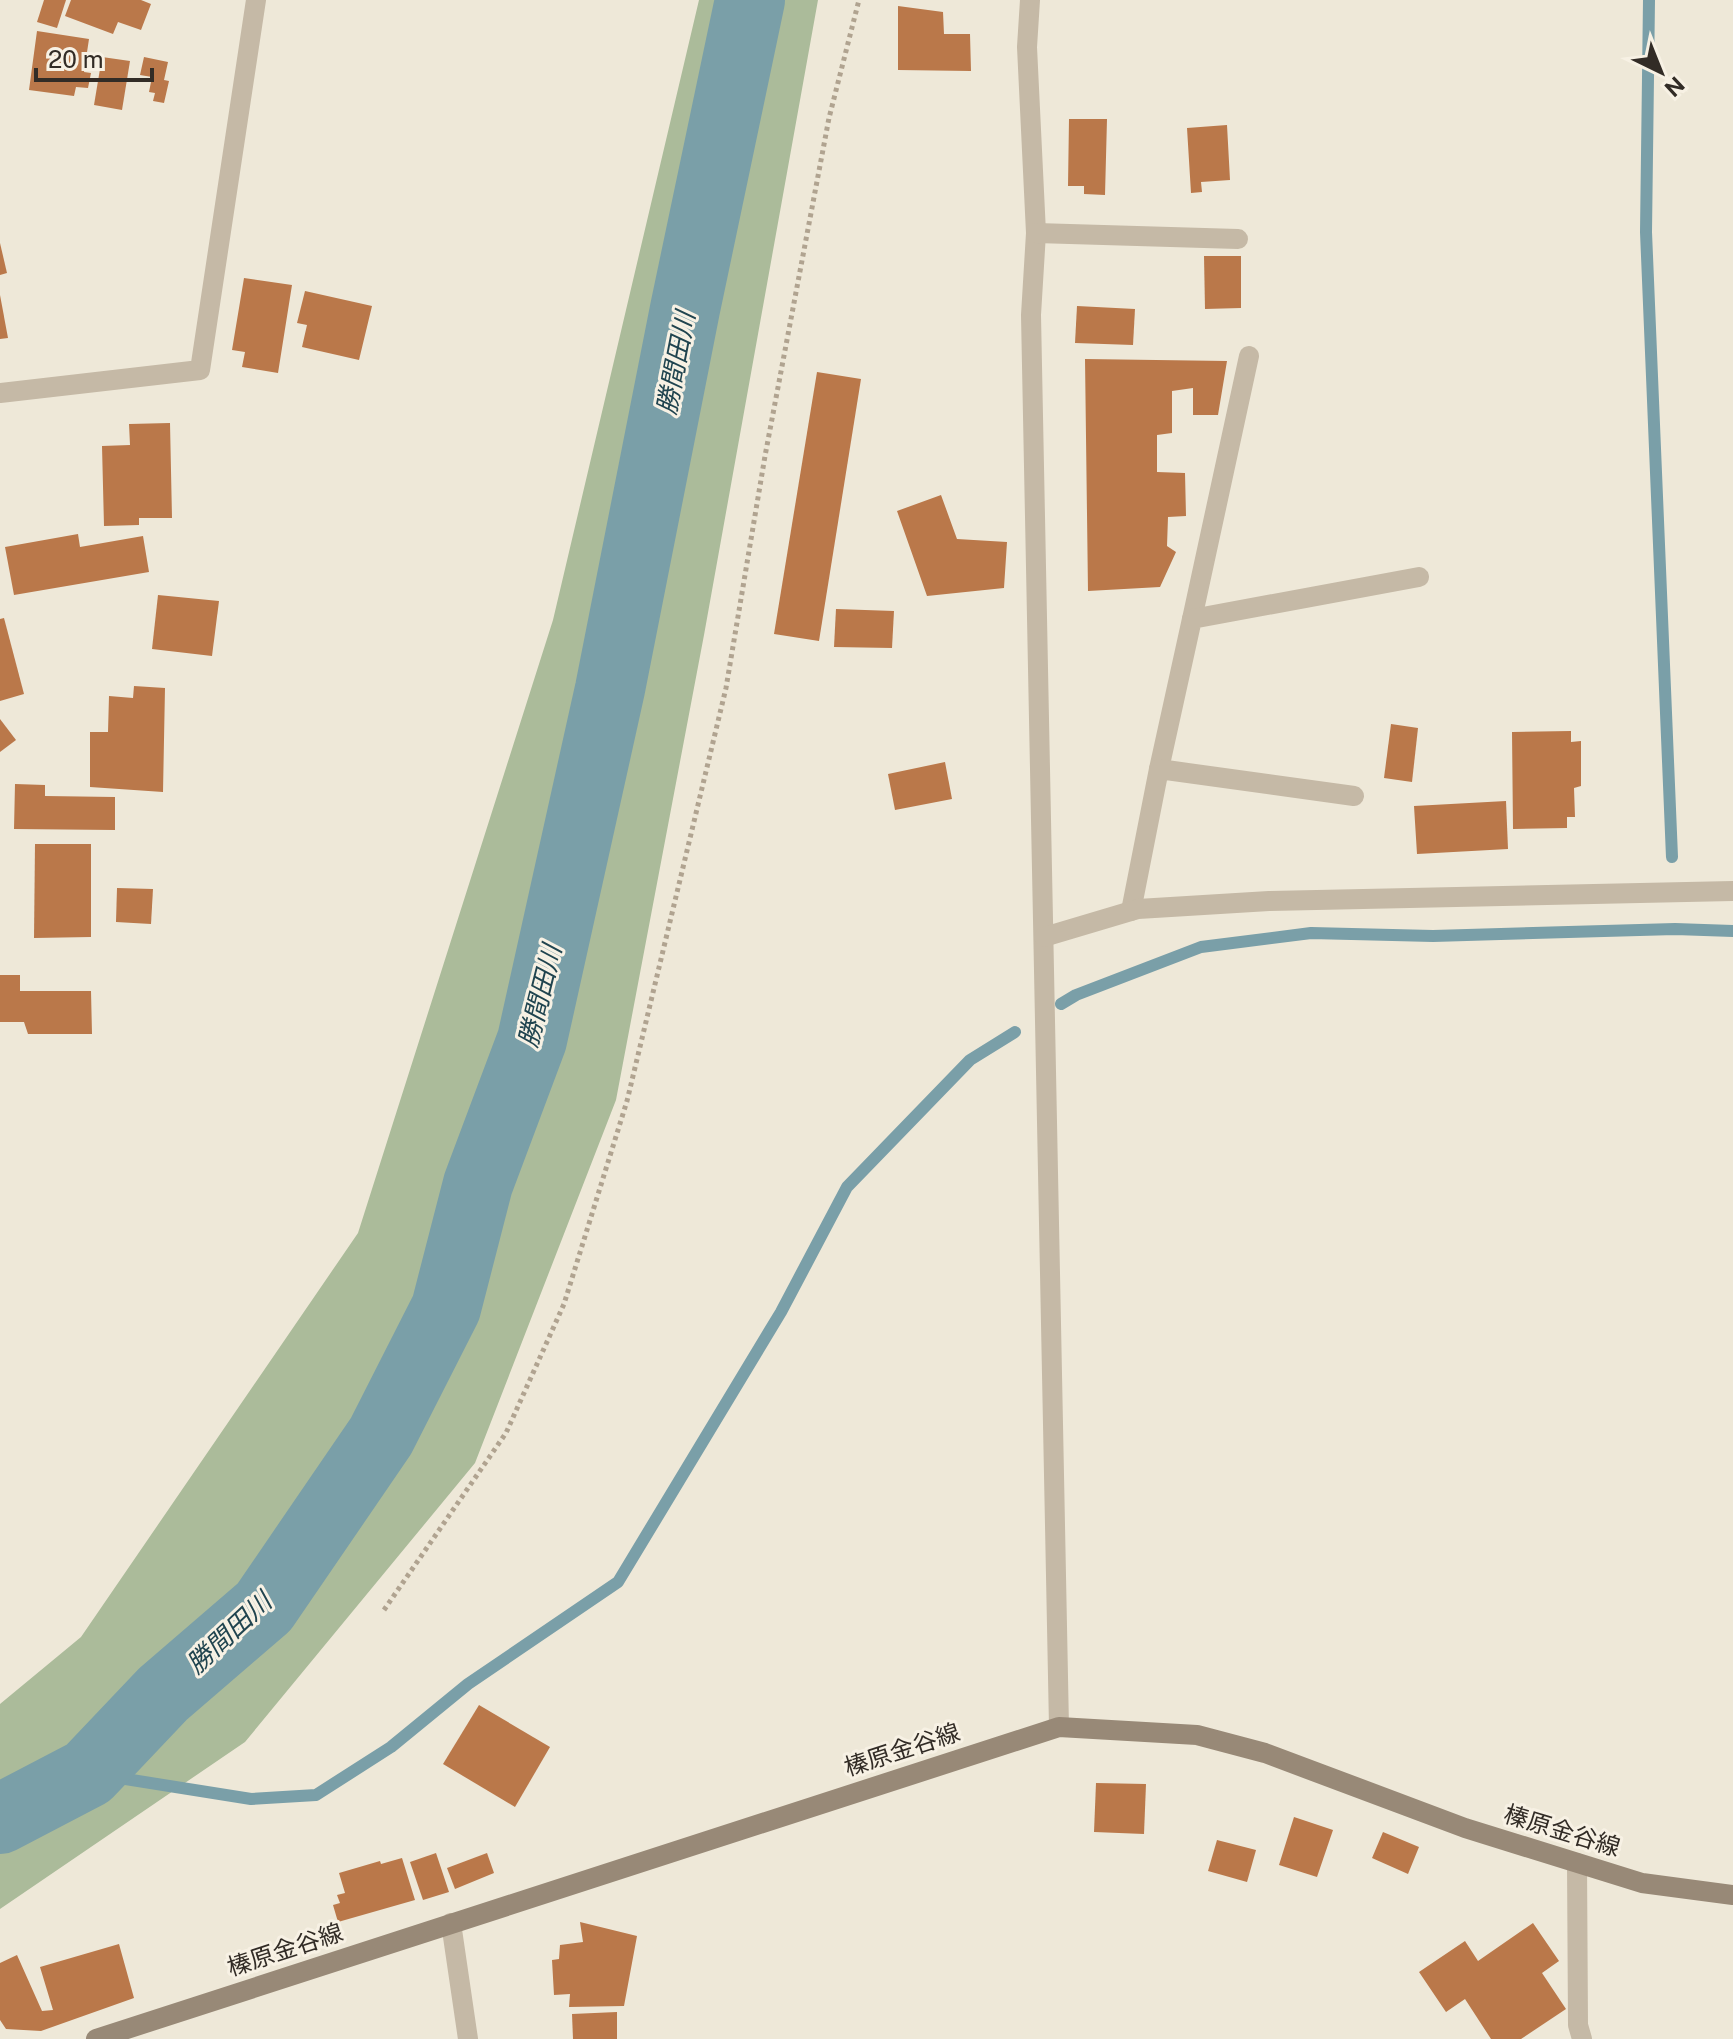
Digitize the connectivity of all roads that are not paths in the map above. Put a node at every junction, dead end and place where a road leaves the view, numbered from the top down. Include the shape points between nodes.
1 (256, 0) edge
2 (1030, 0) edge
3 (1036, 233) junction
4 (1238, 239) dead end
5 (1249, 356) dead end
6 (0, 393) edge
7 (1419, 577) dead end
8 (1192, 619) junction
9 (1159, 769) junction
10 (1354, 796) dead end
11 (1733, 891) edge
12 (1131, 911) junction
13 (1044, 937) junction
14 (1059, 1727) junction
15 (1577, 1863) junction
16 (1733, 1895) edge
17 (451, 1923) junction
18 (96, 2039) edge
19 (468, 2039) edge
20 (1582, 2039) edge

1 - 6 street via 200,370
2 - 3 street via 1027,47
3 - 4 street
3 - 13 street via 1031,315
5 - 8 street
7 - 8 street
8 - 9 street
9 - 10 street
9 - 12 street
11 - 12 street via 1269,901
12 - 13 street
13 - 14 street
14 - 15 main road, 榛原金谷線 via 1197,1735 1265,1753 1465,1828
14 - 17 main road, 榛原金谷線
15 - 16 main road, 榛原金谷線 via 1642,1883
15 - 20 street
17 - 18 main road, 榛原金谷線
17 - 19 street

